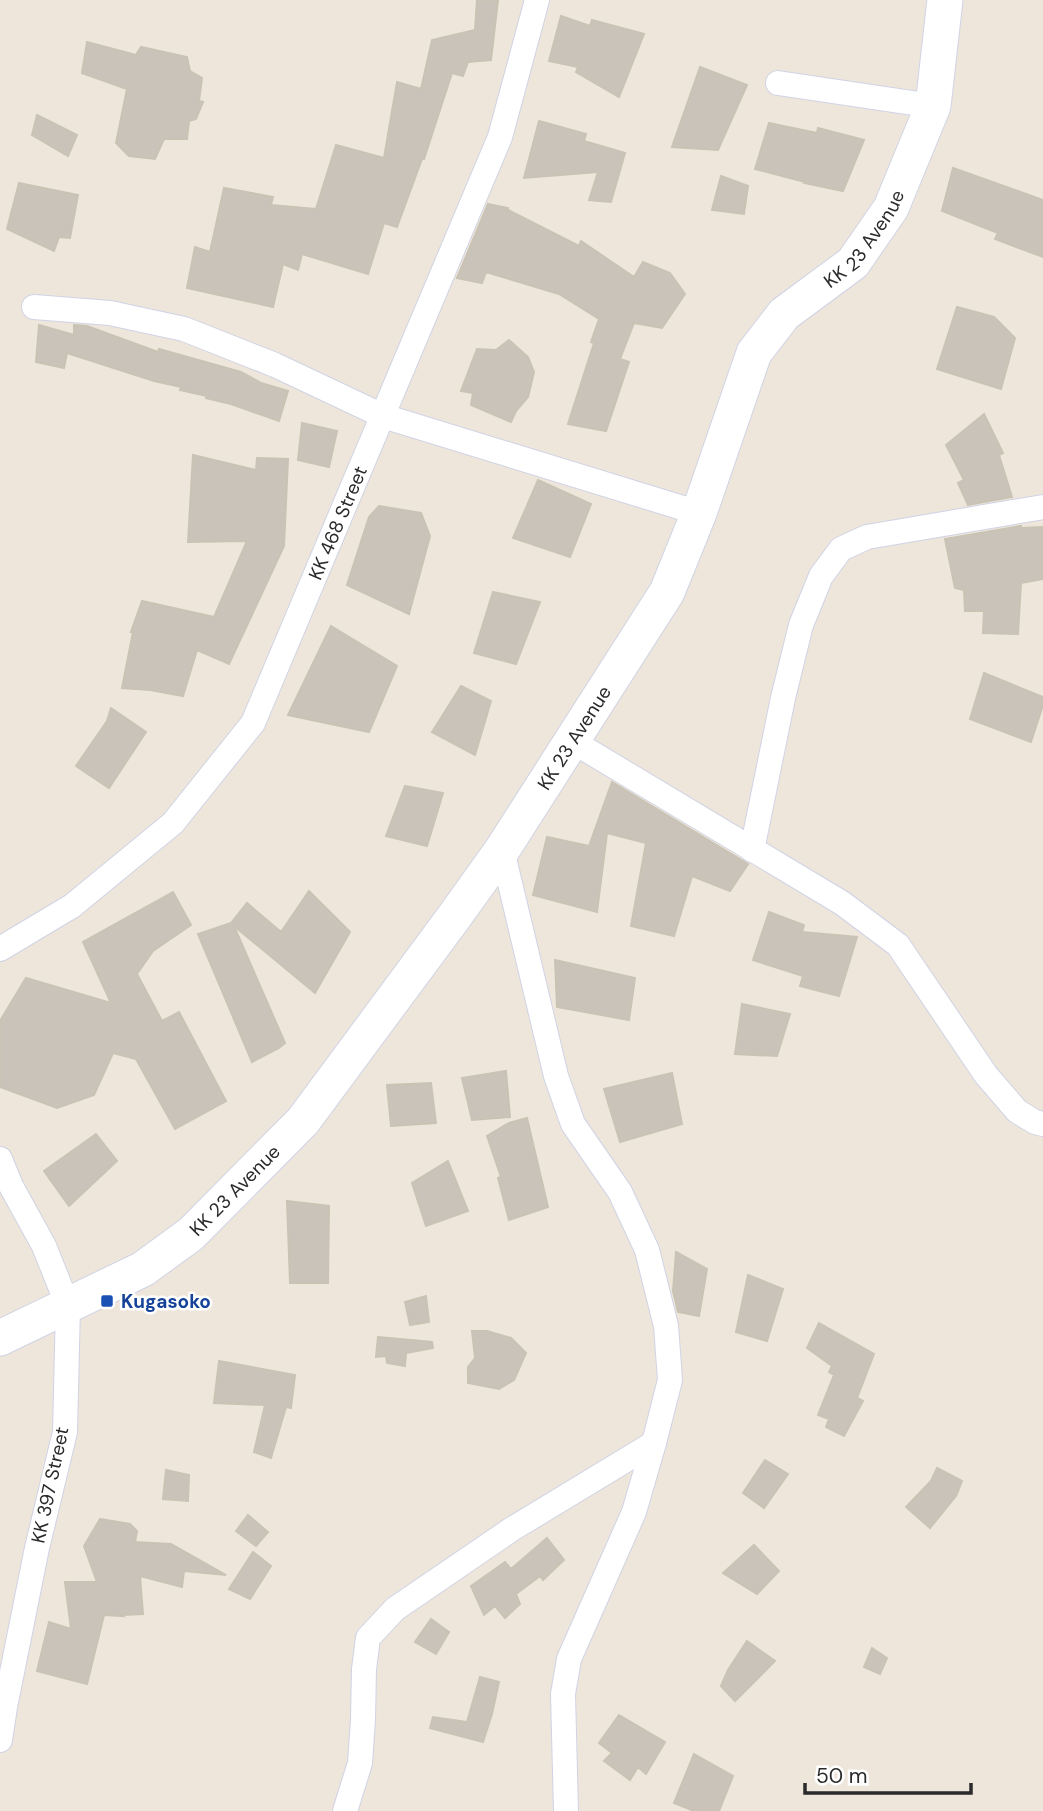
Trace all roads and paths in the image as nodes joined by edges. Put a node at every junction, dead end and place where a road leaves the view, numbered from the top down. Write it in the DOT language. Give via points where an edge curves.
graph roads {
  1 [pos="537,0"];
  2 [pos="945,0"];
  3 [pos="778,83"];
  4 [pos="933,106"];
  5 [pos="34,307"];
  6 [pos="383,416"];
  7 [pos="1043,507"];
  8 [pos="699,513"];
  9 [pos="572,741"];
  10 [pos="502,849"];
  11 [pos="752,850"];
  12 [pos="0,949"];
  13 [pos="1043,1124"];
  14 [pos="0,1159"];
  15 [pos="68,1306"];
  16 [pos="0,1339"];
  17 [pos="654,1443"];
  18 [pos="0,1740"];
  19 [pos="345,1811"];
  20 [pos="566,1811"];
  1 -- 6 [label="street, KK 468 Street" via="500,137"];
  2 -- 4 [label="main road, KK 23 Avenue"];
  3 -- 4 [label="street"];
  4 -- 8 [label="main road, KK 23 Avenue" via="891,208 853,263 784,314 754,353"];
  5 -- 6 [label="street" via="110,313 184,330 275,365"];
  6 -- 8 [label="street"];
  6 -- 12 [label="street, KK 468 Street" via="253,723 173,823 72,906"];
  7 -- 11 [label="street" via="867,537 841,549 821,576 801,625"];
  8 -- 9 [label="main road, KK 23 Avenue" via="667,592"];
  9 -- 10 [label="main road, KK 23 Avenue"];
  9 -- 11 [label="street"];
  10 -- 15 [label="main road, KK 23 Avenue" via="303,1121 191,1234 143,1269"];
  10 -- 17 [label="street" via="556,1076 573,1124 620,1192 647,1250 666,1326 670,1380"];
  11 -- 13 [label="street" via="842,903 898,945 986,1075 1017,1111"];
  14 -- 15 [label="street, KK 397 Street"];
  15 -- 16 [label="main road, KK 23 Avenue"];
  15 -- 18 [label="street, KK 397 Street" via="65,1432"];
  17 -- 19 [label="street" via="405,1602 369,1638 360,1763"];
  17 -- 20 [label="street" via="634,1512 569,1659 563,1694"];
}
